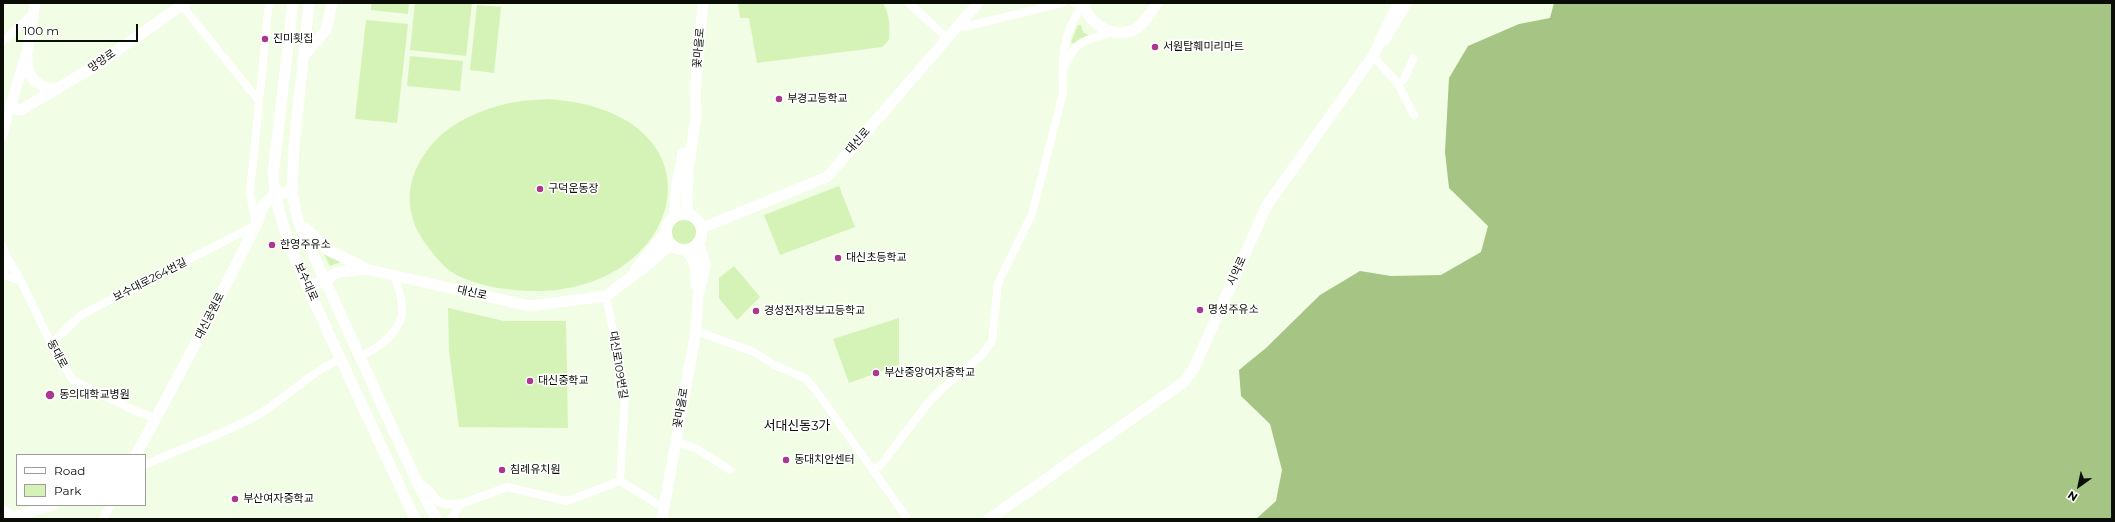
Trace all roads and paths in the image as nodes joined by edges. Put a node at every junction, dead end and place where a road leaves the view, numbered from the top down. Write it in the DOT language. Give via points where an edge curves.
graph roads {
  1 [pos="269,3"];
  2 [pos="293,3"];
  3 [pos="309,3"];
  4 [pos="332,3"];
  5 [pos="703,3"];
  6 [pos="909,3"];
  7 [pos="978,3"];
  8 [pos="1062,3"];
  9 [pos="1080,3"];
  10 [pos="1157,3"];
  11 [pos="1398,3"];
  12 [pos="1408,3"];
  13 [pos="182,4"];
  14 [pos="35,8"];
  15 [pos="960,25"];
  16 [pos="1110,31"];
  17 [pos="948,39"];
  18 [pos="3,41"];
  19 [pos="28,49"];
  20 [pos="304,55"];
  21 [pos="1374,57"];
  22 [pos="1413,59"];
  23 [pos="1062,72"];
  24 [pos="1398,85"];
  25 [pos="58,89"];
  26 [pos="695,93"];
  27 [pos="260,101"];
  28 [pos="10,108"];
  29 [pos="1414,115"];
  30 [pos="3,136"];
  31 [pos="292,192"];
  32 [pos="275,194"];
  33 [pos="686,214"];
  34 [pos="674,216"];
  35 [pos="298,220"];
  36 [pos="256,225"];
  37 [pos="702,228"];
  38 [pos="666,232"];
  39 [pos="698,242"];
  40 [pos="671,244"];
  41 [pos="3,246"];
  42 [pos="686,250"];
  43 [pos="5,255"];
  44 [pos="365,269"];
  45 [pos="3,271"];
  46 [pos="632,274"];
  47 [pos="3,275"];
  48 [pos="395,276"];
  49 [pos="324,279"];
  50 [pos="21,281"];
  51 [pos="308,288"];
  52 [pos="606,296"];
  53 [pos="698,297"];
  54 [pos="696,331"];
  55 [pos="51,344"];
  56 [pos="360,357"];
  57 [pos="341,359"];
  58 [pos="154,418"];
  59 [pos="676,440"];
  60 [pos="136,454"];
  61 [pos="146,465"];
  62 [pos="872,469"];
  63 [pos="730,470"];
  64 [pos="417,482"];
  65 [pos="620,482"];
  66 [pos="461,504"];
  67 [pos="49,506"];
  68 [pos="110,506"];
  69 [pos="3,509"];
  70 [pos="663,513"];
  71 [pos="11,518"];
  72 [pos="103,519"];
  73 [pos="415,519"];
  74 [pos="436,519"];
  75 [pos="451,519"];
  76 [pos="908,519"];
  77 [pos="989,519"];
  1 -- 27 [label="street"];
  2 -- 32 [label="main road, 보수대로" via="273,174"];
  3 -- 20 [label="main road, 보수대로"];
  4 -- 20 [label="main road" via="326,30"];
  5 -- 26 [label="main road, 꽃마을로"];
  6 -- 17 [label="street"];
  7 -- 15 [label="main road, 대신로"];
  8 -- 15 [label="street" via="964,27"];
  9 -- 16 [label="main road" via="1092,20"];
  9 -- 23 [label="street" via="1064,44"];
  10 -- 16 [label="main road" via="1146,21 1138,27 1122,34"];
  11 -- 21 [label="main road, 시약로"];
  12 -- 21 [label="street"];
  13 -- 25 [label="main road, 망양로"];
  13 -- 27 [label="street"];
  14 -- 18 [label="street"];
  14 -- 19 [label="main road"];
  15 -- 17 [label="main road, 대신로"];
  16 -- 23 [label="street" via="1077,46"];
  17 -- 37 [label="main road, 대신로" via="827,177"];
  19 -- 25 [label="main road" via="27,64 32,78 45,88"];
  19 -- 28 [label="main road"];
  20 -- 31 [label="main road, 보수대로"];
  21 -- 24 [label="street"];
  21 -- 77 [label="main road, 시약로" via="1267,205 1193,370 1184,382"];
  22 -- 24 [label="street" via="1404,79"];
  23 -- 62 [label="street" via="1063,93 1032,214 998,283 992,341 982,355 928,403 880,466"];
  24 -- 29 [label="street"];
  25 -- 28 [label="main road, 망양로" via="21,110"];
  26 -- 33 [label="main road, 꽃마을로" via="696,116 688,171"];
  26 -- 34 [label="main road, 꽃마을로" via="677,184"];
  27 -- 36 [label="street" via="250,193"];
  28 -- 30 [label="street"];
  31 -- 32 [label="main road"];
  31 -- 35 [label="main road, 보수대로"];
  32 -- 36 [label="main road, 대신공원로" via="263,206"];
  32 -- 51 [label="main road, 보수대로" via="282,227"];
  33 -- 34 [label="main road"];
  33 -- 37 [label="main road" via="699,221"];
  34 -- 38 [label="main road, 꽃마을로"];
  35 -- 44 [label="main road" via="328,250"];
  35 -- 49 [label="main road, 보수대로"];
  36 -- 55 [label="street, 보수대로264번길" via="81,315"];
  36 -- 58 [label="main road, 대신공원로" via="205,326"];
  37 -- 39 [label="main road"];
  38 -- 40 [label="main road"];
  38 -- 46 [label="main road"];
  39 -- 42 [label="main road"];
  39 -- 53 [label="main road, 꽃마을로" via="705,263"];
  40 -- 42 [label="main road"];
  40 -- 46 [label="main road" via="647,265"];
  41 -- 43 [label="street, 동대로"];
  42 -- 53 [label="main road, 꽃마을로" via="696,265"];
  43 -- 45 [label="street" via="7,267"];
  43 -- 50 [label="street, 동대로"];
  44 -- 48 [label="main road, 대신로"];
  44 -- 49 [label="main road, 대신로" via="339,272"];
  46 -- 52 [label="main road"];
  47 -- 50 [label="street"];
  48 -- 52 [label="main road, 대신로" via="530,306"];
  48 -- 56 [label="street" via="401,319 392,335"];
  49 -- 51 [label="main road, 대신로"];
  49 -- 56 [label="main road, 보수대로"];
  50 -- 55 [label="street, 동대로"];
  51 -- 57 [label="main road, 보수대로"];
  52 -- 65 [label="street, 대신로109번길" via="625,393"];
  53 -- 54 [label="main road, 꽃마을로"];
  54 -- 59 [label="main road, 꽃마을로"];
  54 -- 62 [label="street" via="754,352 774,365 805,378"];
  55 -- 58 [label="street, 동대로" via="73,380"];
  56 -- 64 [label="main road, 보수대로"];
  57 -- 61 [label="street" via="323,366 305,382 255,416"];
  57 -- 73 [label="main road, 보수대로"];
  58 -- 60 [label="main road, 대신공원로"];
  59 -- 63 [label="street" via="692,446"];
  59 -- 70 [label="main road, 꽃마을로"];
  62 -- 76 [label="street"];
  64 -- 66 [label="street" via="427,488 439,502"];
  64 -- 74 [label="main road, 보수대로"];
  65 -- 66 [label="street" via="567,501 507,487"];
  65 -- 70 [label="street"];
  66 -- 75 [label="street"];
  67 -- 71 [label="main road"];
  68 -- 72 [label="street"];
  69 -- 71 [label="street"];
}
